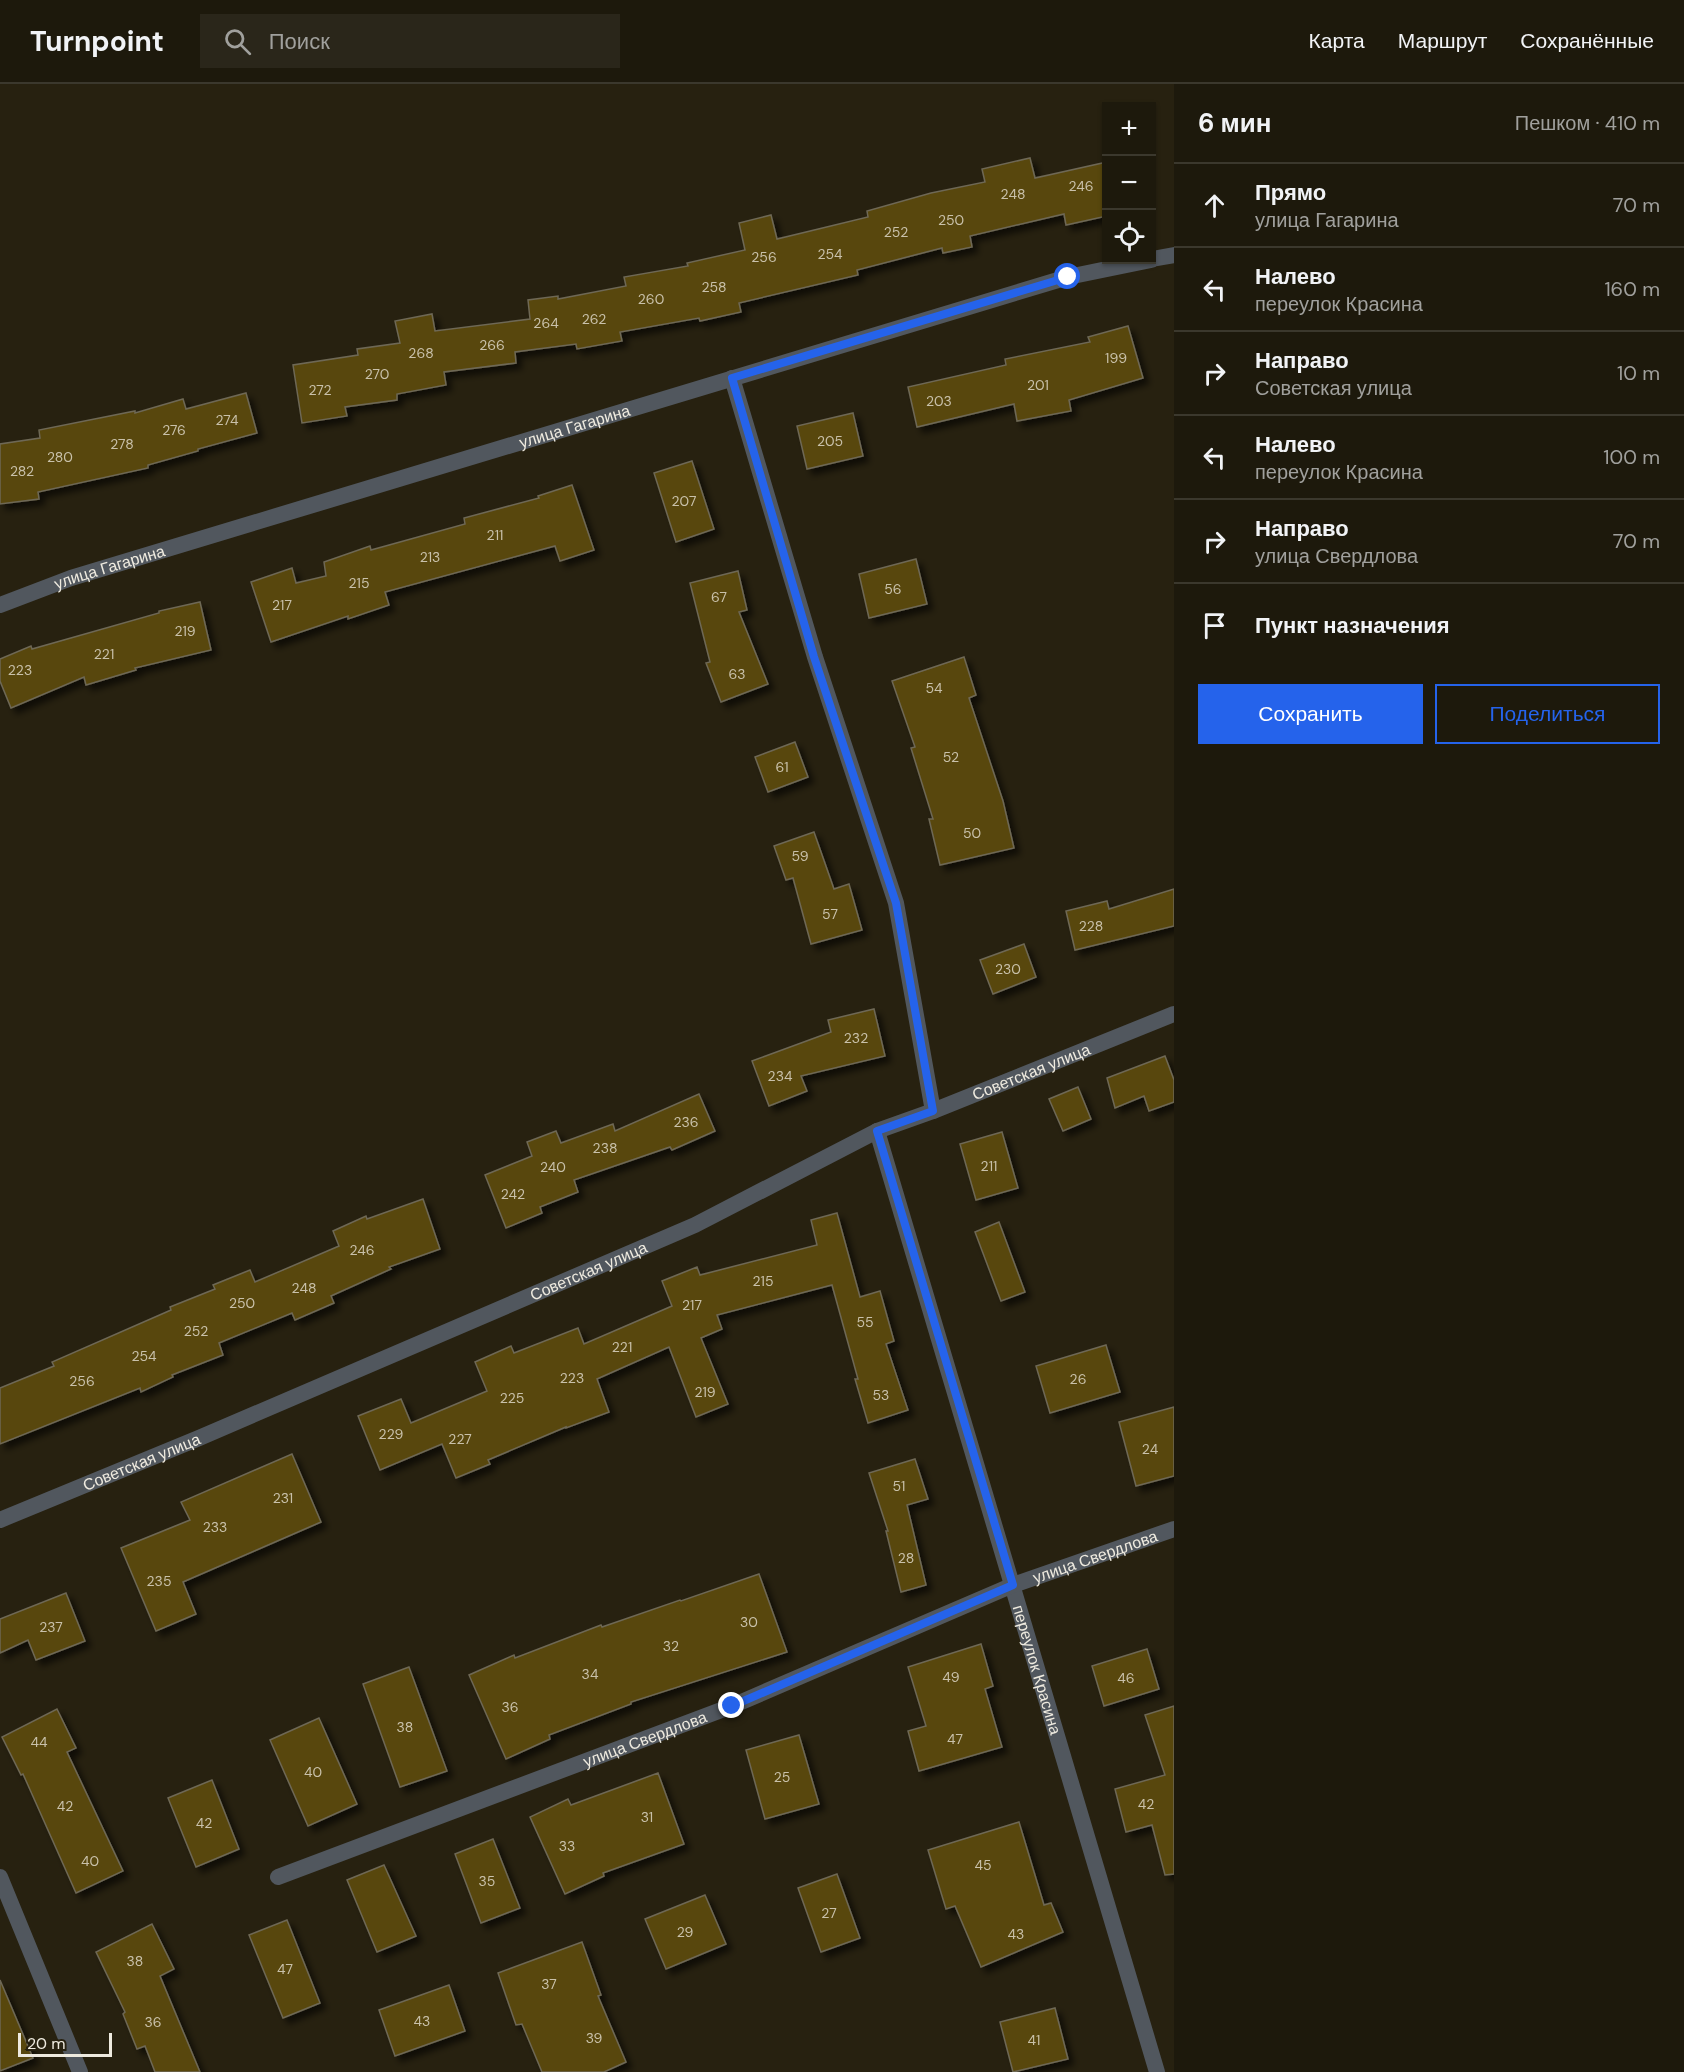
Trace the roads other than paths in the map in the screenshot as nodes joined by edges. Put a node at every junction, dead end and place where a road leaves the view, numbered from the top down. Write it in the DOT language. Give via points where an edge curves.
graph roads {
  1 [pos="1174,255"];
  2 [pos="1156,259"];
  3 [pos="1131,264"];
  4 [pos="732,378"];
  5 [pos="0,605"];
  6 [pos="1174,1014"];
  7 [pos="933,1111"];
  8 [pos="877,1131"];
  9 [pos="0,1520"];
  10 [pos="1174,1529"];
  11 [pos="1013,1585"];
  12 [pos="0,1877"];
  13 [pos="278,1877"];
  14 [pos="80,2072"];
  15 [pos="1157,2072"];
  1 -- 2 [label="street, улица Гагарина"];
  3 -- 4 [label="street, улица Гагарина" via="1068,277"];
  4 -- 5 [label="street, улица Гагарина" via="82,575"];
  4 -- 7 [label="street" via="814,657 896,903"];
  6 -- 7 [label="street, Советская улица"];
  7 -- 8 [label="street, Советская улица"];
  8 -- 9 [label="street, Советская улица" via="695,1225"];
  8 -- 11 [label="street, переулок Красина"];
  10 -- 11 [label="street, улица Свердлова"];
  11 -- 13 [label="street, улица Свердлова" via="732,1706"];
  11 -- 15 [label="street, переулок Красина"];
  12 -- 14 [label="street"];
}
